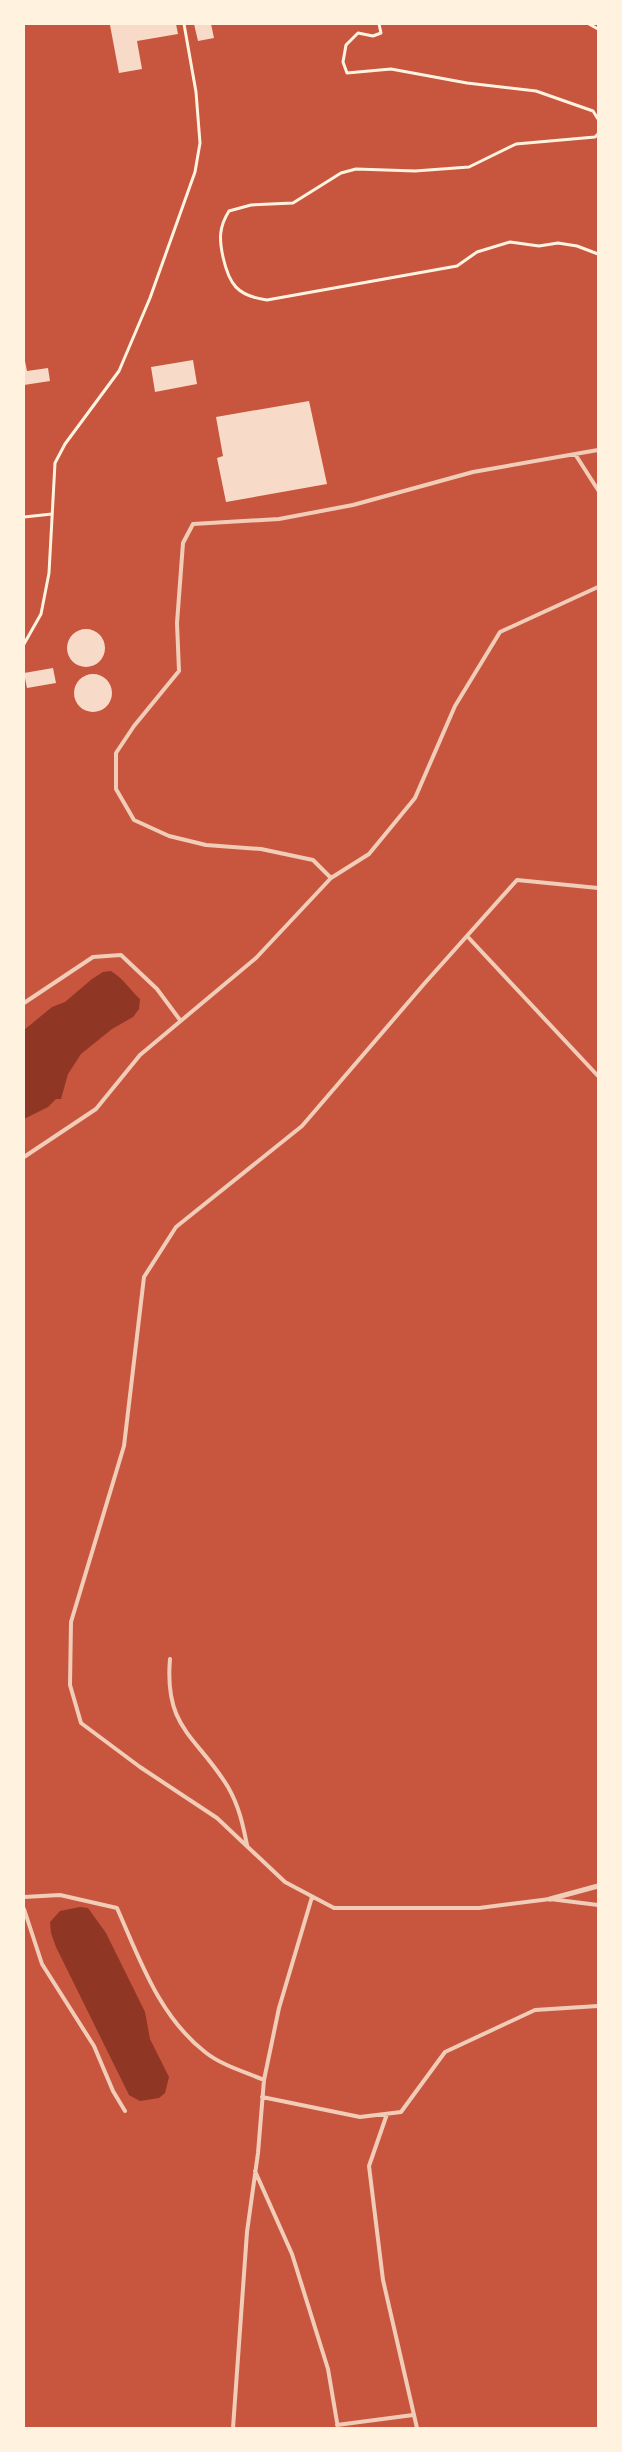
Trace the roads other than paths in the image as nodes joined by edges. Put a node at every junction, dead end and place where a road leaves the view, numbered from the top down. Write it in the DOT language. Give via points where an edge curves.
graph roads {
  1 [pos="598,450"];
  2 [pos="575,454"];
  3 [pos="598,490"];
  4 [pos="598,587"];
  5 [pos="331,878"];
  6 [pos="598,888"];
  7 [pos="467,936"];
  8 [pos="24,1003"];
  9 [pos="180,1020"];
  10 [pos="598,1076"];
  11 [pos="24,1157"];
  12 [pos="170,1659"];
  13 [pos="247,1847"];
  14 [pos="598,1886"];
  15 [pos="24,1897"];
  16 [pos="312,1897"];
  17 [pos="550,1899"];
  18 [pos="598,1905"];
  19 [pos="24,1909"];
  20 [pos="598,2006"];
  21 [pos="264,2080"];
  22 [pos="262,2097"];
  23 [pos="125,2111"];
  24 [pos="387,2114"];
  25 [pos="254,2172"];
  26 [pos="413,2414"];
  27 [pos="338,2427"];
  28 [pos="233,2428"];
  29 [pos="417,2428"];
  1 -- 2 [label="lane"];
  2 -- 3 [label="lane"];
  2 -- 5 [label="lane" via="473,472 353,505 279,519 193,524 183,542 177,623 179,671 134,726 116,754 116,789 134,820 168,836 206,845 261,849 313,860"];
  4 -- 5 [label="lane" via="500,632 456,706 415,798 369,854"];
  5 -- 9 [label="lane" via="256,958"];
  6 -- 7 [label="lane" via="517,880"];
  7 -- 10 [label="lane"];
  7 -- 13 [label="lane" via="302,1126 176,1227 144,1277 124,1446 71,1622 70,1685 81,1723 217,1818"];
  8 -- 9 [label="lane" via="93,957 122,955 157,989"];
  9 -- 11 [label="lane" via="140,1055 96,1109"];
  12 -- 13 [label="lane" via="170,1698 188,1737 236,1802"];
  13 -- 16 [label="lane" via="285,1882"];
  14 -- 17 [label="street"];
  15 -- 21 [label="lane" via="60,1895 117,1908 147,1977 175,2025 207,2054"];
  16 -- 17 [label="lane" via="334,1908 479,1908"];
  16 -- 21 [label="lane" via="279,2008"];
  17 -- 18 [label="lane"];
  19 -- 23 [label="lane" via="42,1964 94,2046"];
  20 -- 24 [label="lane" via="536,2010 445,2052 401,2112"];
  21 -- 22 [label="lane"];
  22 -- 24 [label="lane" via="360,2116"];
  22 -- 25 [label="lane"];
  24 -- 26 [label="lane" via="369,2166 383,2280"];
  25 -- 27 [label="lane" via="292,2254 328,2369"];
  25 -- 28 [label="lane"];
  26 -- 27 [label="lane"];
  26 -- 29 [label="lane"];
}
